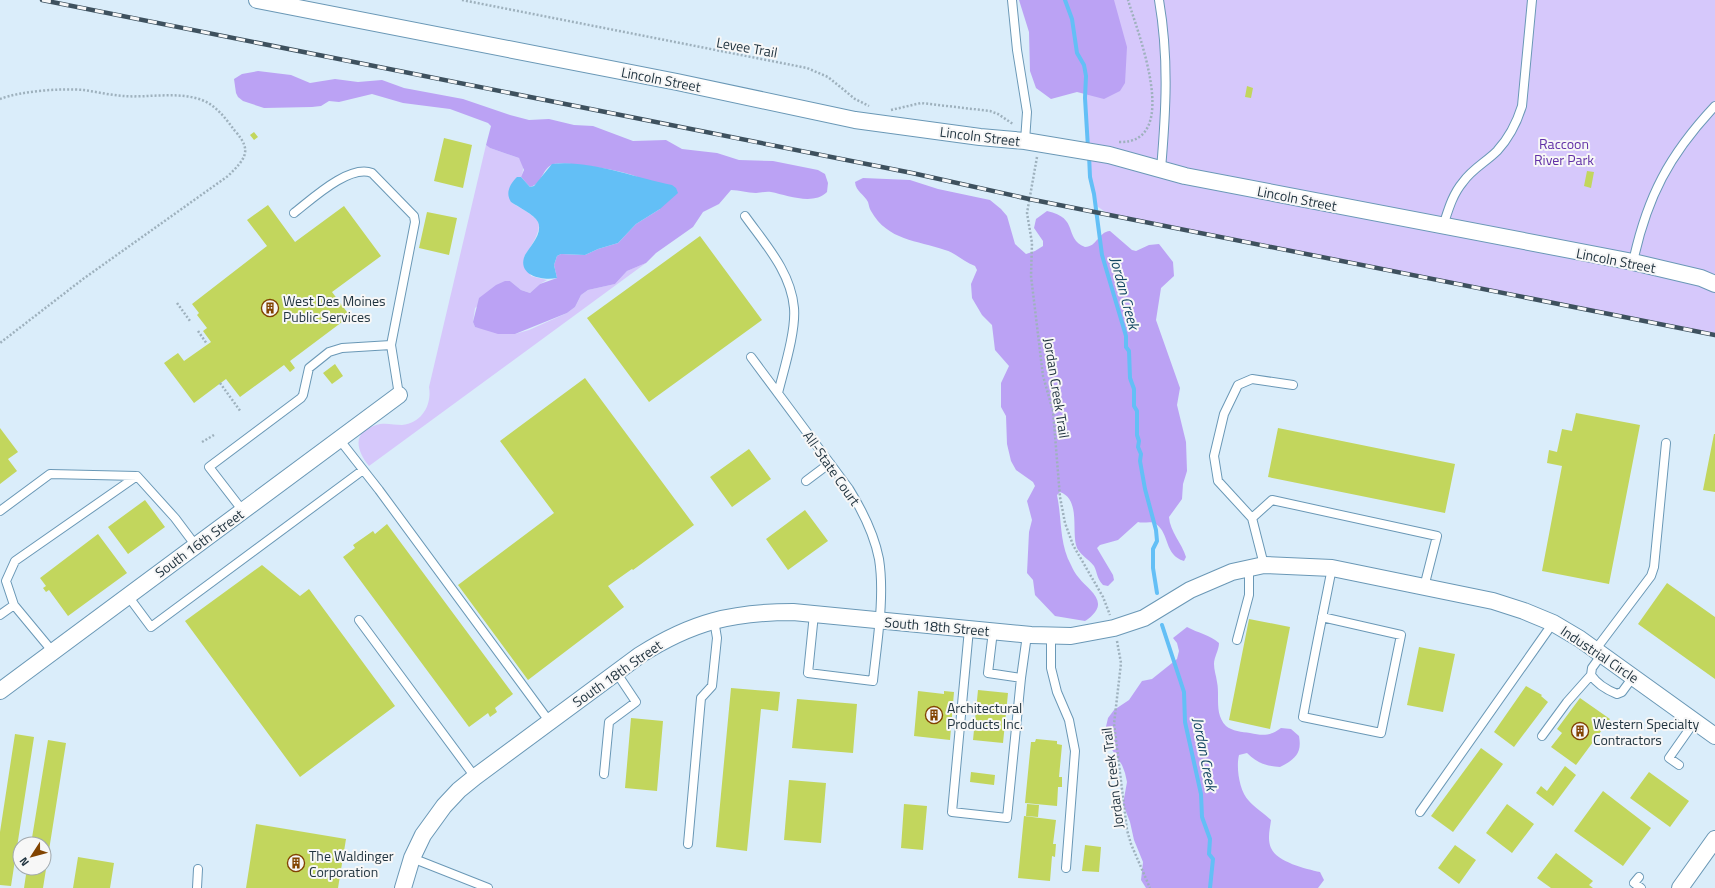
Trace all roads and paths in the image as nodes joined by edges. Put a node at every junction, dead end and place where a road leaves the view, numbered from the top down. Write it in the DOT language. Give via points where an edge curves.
graph roads {
  1 [pos="257,0"];
  2 [pos="462,0"];
  3 [pos="1012,0"];
  4 [pos="1128,0"];
  5 [pos="1159,0"];
  6 [pos="1532,0"];
  7 [pos="0,99"];
  8 [pos="1715,106"];
  9 [pos="873,107"];
  10 [pos="886,110"];
  11 [pos="1016,125"];
  12 [pos="1025,141"];
  13 [pos="1112,148"];
  14 [pos="1039,151"];
  15 [pos="1161,169"];
  16 [pos="294,213"];
  17 [pos="744,216"];
  18 [pos="1443,226"];
  19 [pos="1633,262"];
  20 [pos="1710,280"];
  21 [pos="177,303"];
  22 [pos="190,321"];
  23 [pos="198,331"];
  24 [pos="0,343"];
  25 [pos="207,344"];
  26 [pos="391,345"];
  27 [pos="751,358"];
  28 [pos="220,383"];
  29 [pos="1294,385"];
  30 [pos="778,393"];
  31 [pos="399,395"];
  32 [pos="241,412"];
  33 [pos="214,435"];
  34 [pos="339,439"];
  35 [pos="202,442"];
  36 [pos="1666,443"];
  37 [pos="830,463"];
  38 [pos="363,470"];
  39 [pos="137,476"];
  40 [pos="806,481"];
  41 [pos="0,511"];
  42 [pos="243,511"];
  43 [pos="1252,518"];
  44 [pos="196,546"];
  45 [pos="1257,567"];
  46 [pos="1332,568"];
  47 [pos="1424,587"];
  48 [pos="128,596"];
  49 [pos="14,605"];
  50 [pos="814,614"];
  51 [pos="0,615"];
  52 [pos="1322,617"];
  53 [pos="1111,619"];
  54 [pos="359,620"];
  55 [pos="714,620"];
  56 [pos="878,621"];
  57 [pos="1553,623"];
  58 [pos="969,629"];
  59 [pos="1001,632"];
  60 [pos="1027,635"];
  61 [pos="1051,637"];
  62 [pos="1116,637"];
  63 [pos="1237,640"];
  64 [pos="53,652"];
  65 [pos="1599,652"];
  66 [pos="616,672"];
  67 [pos="1591,675"];
  68 [pos="1633,677"];
  69 [pos="1021,678"];
  70 [pos="0,691"];
  71 [pos="549,721"];
  72 [pos="1695,722"];
  73 [pos="1542,736"];
  74 [pos="1715,736"];
  75 [pos="1679,765"];
  76 [pos="604,774"];
  77 [pos="475,776"];
  78 [pos="1420,812"];
  79 [pos="1715,840"];
  80 [pos="688,844"];
  81 [pos="412,858"];
  82 [pos="1066,868"];
  83 [pos="198,869"];
  84 [pos="1639,876"];
  85 [pos="196,888"];
  86 [pos="403,888"];
  87 [pos="488,888"];
  88 [pos="1150,888"];
  89 [pos="1641,888"];
  90 [pos="1680,888"];
  1 -- 12 [label="street, Lincoln Street" via="678,82 855,120"];
  2 -- 9 [label="path, Levee Trail" via="807,68 828,77 855,99"];
  3 -- 12 [label="lane" via="1026,112"];
  4 -- 13 [label="path" via="1149,70 1152,114 1147,130 1142,136"];
  5 -- 15 [label="lane" via="1167,70"];
  6 -- 18 [label="lane" via="1522,106 1518,117 1496,151 1478,165 1454,194"];
  7 -- 24 [label="path" via="13,94 82,90 124,96 202,100 216,108 240,135 246,148 245,157 228,176 83,279"];
  8 -- 19 [label="lane" via="1690,134 1661,177 1648,205"];
  10 -- 11 [label="path" via="921,103 990,112"];
  12 -- 13 [label="street, Lincoln Street" via="1070,148"];
  13 -- 15 [label="street, Lincoln Street"];
  14 -- 53 [label="path, Jordan Creek Trail" via="1027,213 1032,243 1032,284 1043,376 1053,411 1060,497 1073,545 1103,597"];
  15 -- 18 [label="street, Lincoln Street" via="1185,176"];
  16 -- 26 [label="lane" via="336,180 366,171 372,173 414,216 415,222"];
  17 -- 30 [label="lane" via="782,268 794,308 790,347"];
  18 -- 19 [label="street, Lincoln Street"];
  19 -- 20 [label="street, Lincoln Street"];
  21 -- 22 [label="path"];
  23 -- 25 [label="path"];
  26 -- 31 [label="lane"];
  26 -- 42 [label="lane" via="342,348 329,352 309,368 304,395 301,398 209,467"];
  27 -- 30 [label="lane, All-State Court"];
  28 -- 32 [label="path"];
  29 -- 43 [label="lane" via="1252,379 1238,385 1224,414 1214,456 1218,481"];
  30 -- 37 [label="lane, All-State Court"];
  31 -- 34 [label="street, South 16th Street"];
  33 -- 35 [label="path"];
  34 -- 38 [label="lane"];
  34 -- 42 [label="street, South 16th Street"];
  36 -- 65 [label="lane" via="1654,567 1651,576"];
  37 -- 40 [label="lane"];
  37 -- 56 [label="lane, All-State Court" via="849,489 872,534 879,558 881,584"];
  38 -- 48 [label="lane" via="151,627"];
  38 -- 71 [label="lane"];
  39 -- 41 [label="lane" via="50,474"];
  39 -- 44 [label="lane"];
  39 -- 49 [label="lane" via="16,561 6,581"];
  42 -- 44 [label="street, South 16th Street"];
  43 -- 45 [label="lane"];
  43 -- 47 [label="lane" via="1272,500 1437,536"];
  44 -- 48 [label="street, South 16th Street"];
  45 -- 46 [label="street, Industrial Circle"];
  45 -- 61 [label="street, South 18th Street" via="1210,580 1144,618 1128,624 1088,634"];
  45 -- 63 [label="lane"];
  46 -- 47 [label="street, Industrial Circle"];
  46 -- 52 [label="lane"];
  47 -- 57 [label="street, Industrial Circle" via="1493,601"];
  48 -- 64 [label="street, South 16th Street"];
  49 -- 51 [label="lane"];
  49 -- 64 [label="lane"];
  50 -- 55 [label="street, South 18th Street" via="763,612"];
  50 -- 56 [label="street, South 18th Street"];
  50 -- 56 [label="lane, All-State Court" via="808,673 873,681"];
  52 -- 52 [label="lane" via="1303,717 1381,733 1400,634"];
  54 -- 77 [label="lane"];
  55 -- 66 [label="street, South 18th Street" via="666,638"];
  55 -- 80 [label="lane" via="717,638 712,686 701,698"];
  56 -- 58 [label="street, South 18th Street"];
  57 -- 65 [label="street, Industrial Circle"];
  57 -- 78 [label="lane"];
  58 -- 59 [label="street, South 18th Street"];
  58 -- 69 [label="lane" via="952,812 1007,818"];
  59 -- 60 [label="street, South 18th Street"];
  59 -- 69 [label="lane" via="988,673"];
  60 -- 61 [label="street, South 18th Street"];
  60 -- 69 [label="lane"];
  61 -- 82 [label="lane" via="1051,668 1057,692 1069,720 1074,751"];
  62 -- 88 [label="path, Jordan Creek Trail" via="1121,664 1114,724 1127,830"];
  64 -- 70 [label="street, South 16th Street"];
  65 -- 67 [label="lane"];
  65 -- 68 [label="street, Industrial Circle"];
  66 -- 71 [label="street, South 18th Street"];
  66 -- 76 [label="lane" via="636,702 609,722"];
  67 -- 68 [label="lane" via="1603,687 1617,694 1622,692"];
  67 -- 73 [label="lane"];
  68 -- 72 [label="street, Industrial Circle"];
  71 -- 77 [label="street, South 18th Street"];
  72 -- 74 [label="street, Industrial Circle"];
  72 -- 75 [label="lane" via="1669,758"];
  77 -- 81 [label="street, South 18th Street" via="444,806 423,835"];
  79 -- 90 [label="street"];
  81 -- 86 [label="street, South 18th Street"];
  81 -- 87 [label="lane"];
  83 -- 85 [label="lane"];
  84 -- 89 [label="lane" via="1634,883"];
}
